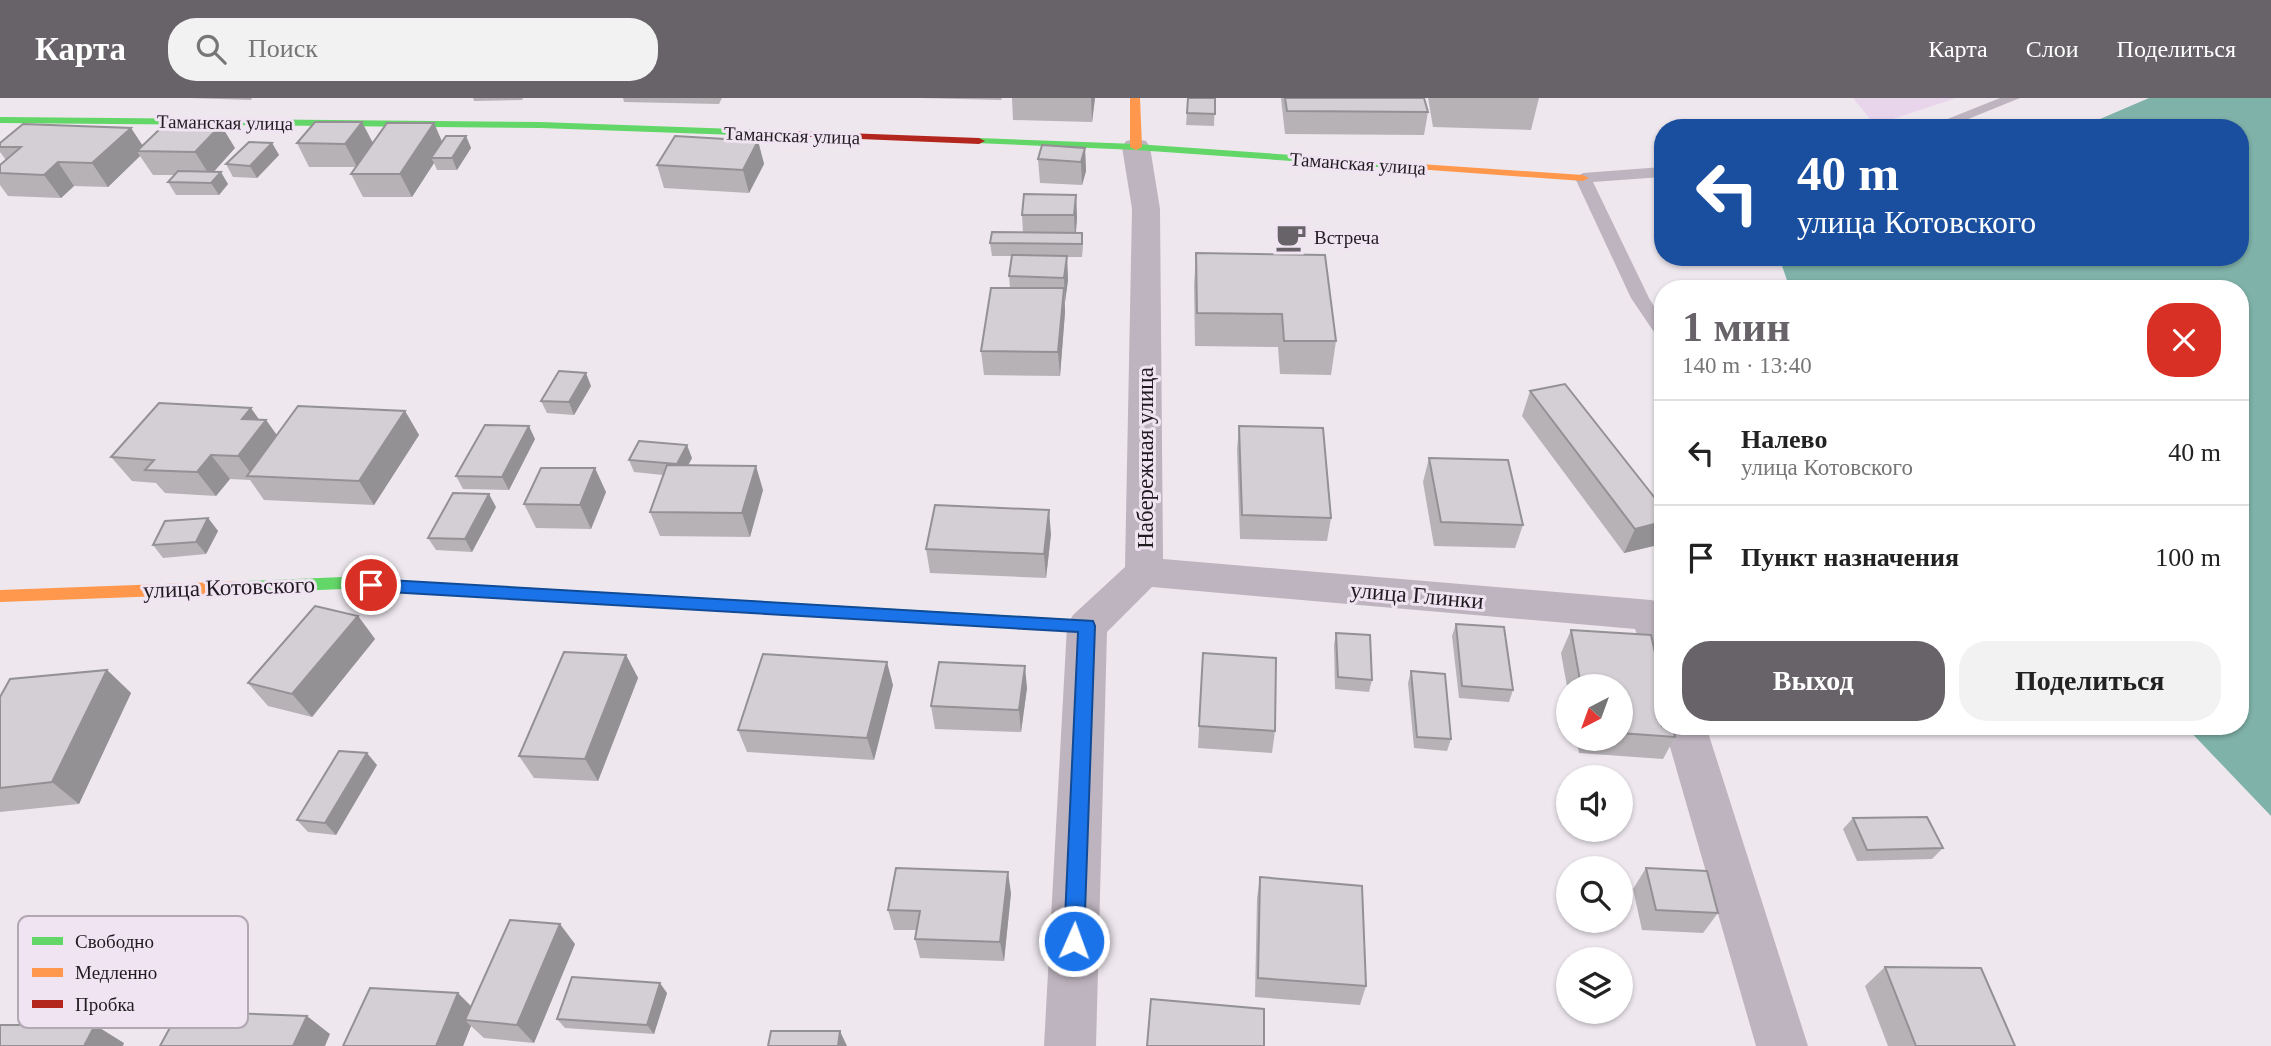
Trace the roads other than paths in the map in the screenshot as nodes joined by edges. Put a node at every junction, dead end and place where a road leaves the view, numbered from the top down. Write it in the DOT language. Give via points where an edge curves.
graph roads {
  1 [pos="1136,98"];
  2 [pos="2012,98"];
  3 [pos="1956,119"];
  4 [pos="0,120"];
  5 [pos="1136,147"];
  6 [pos="1654,173"];
  7 [pos="1583,178"];
  8 [pos="1654,319"];
  9 [pos="1144,572"];
  10 [pos="0,596"];
  11 [pos="1654,607"];
  12 [pos="1087,626"];
  13 [pos="1688,735"];
  14 [pos="1070,1046"];
  15 [pos="1782,1046"];
  1 -- 5 [label="street, Набережная улица"];
  2 -- 3 [label="lane"];
  4 -- 5 [label="street, Таманская улица" via="540,125"];
  5 -- 7 [label="street, Таманская улица"];
  5 -- 9 [label="street, Набережная улица" via="1146,209"];
  6 -- 7 [label="lane"];
  7 -- 8 [label="lane"];
  9 -- 11 [label="street, улица Глинки"];
  9 -- 12 [label="street, Набережная улица"];
  10 -- 12 [label="street, улица Котовского" via="343,583"];
  12 -- 14 [label="street"];
  13 -- 15 [label="street"];
}
